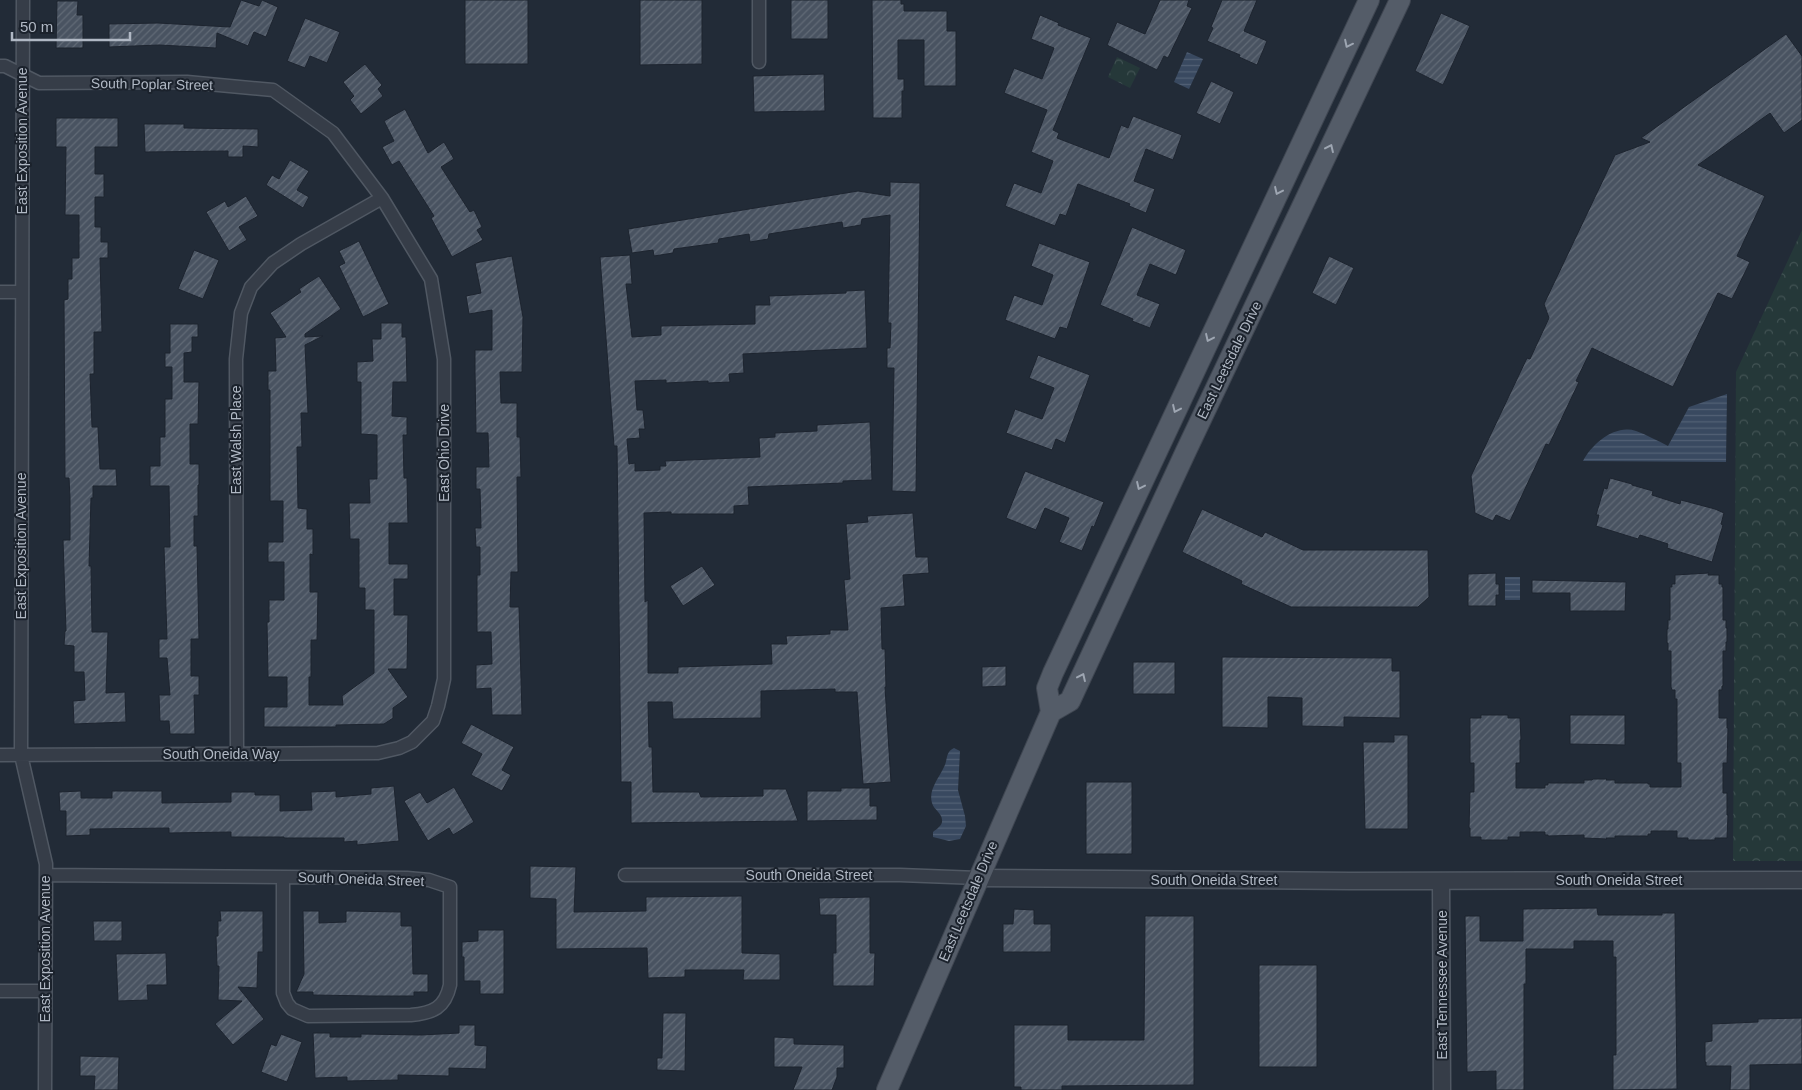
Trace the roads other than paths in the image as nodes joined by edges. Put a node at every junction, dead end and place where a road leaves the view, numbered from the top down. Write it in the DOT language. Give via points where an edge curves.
graph roads {
  1 [pos="23,0"];
  2 [pos="759,0"];
  3 [pos="1369,0"];
  4 [pos="1400,0"];
  5 [pos="759,62"];
  6 [pos="0,66"];
  7 [pos="22,74"];
  8 [pos="382,198"];
  9 [pos="0,292"];
  10 [pos="21,292"];
  11 [pos="1051,712"];
  12 [pos="433,721"];
  13 [pos="237,754"];
  14 [pos="0,755"];
  15 [pos="21,755"];
  16 [pos="46,875"];
  17 [pos="625,875"];
  18 [pos="283,877"];
  19 [pos="978,878"];
  20 [pos="1802,880"];
  21 [pos="1441,881"];
  22 [pos="0,991"];
  23 [pos="44,991"];
  24 [pos="45,1090"];
  25 [pos="887,1090"];
  26 [pos="1442,1090"];
  1 -- 7 [label="street, East Exposition Avenue"];
  2 -- 5 [label="street"];
  3 -- 11 [label="main road, East Leetsdale Drive, one-way" via="1053,673 1047,688"];
  11 -- 4 [label="main road, East Leetsdale Drive, one-way" via="1070,701"];
  6 -- 7 [label="street, South Poplar Street"];
  7 -- 8 [label="street, South Poplar Street" via="39,83 187,82 273,90 333,132"];
  7 -- 10 [label="street, East Exposition Avenue"];
  8 -- 12 [label="street, East Ohio Drive" via="431,279 444,359 444,679"];
  8 -- 13 [label="street, East Walsh Place" via="273,263 251,287 241,313 236,360"];
  9 -- 10 [label="street"];
  10 -- 15 [label="street, East Exposition Avenue"];
  11 -- 19 [label="main road, East Leetsdale Drive"];
  12 -- 13 [label="street, South Oneida Way" via="412,742 378,753"];
  13 -- 15 [label="street, South Oneida Way"];
  14 -- 15 [label="street, South Oneida Way"];
  15 -- 16 [label="street, East Exposition Avenue"];
  16 -- 18 [label="street, South Oneida Street"];
  16 -- 23 [label="street, East Exposition Avenue"];
  17 -- 19 [label="street, South Oneida Street"];
  18 -- 18 [label="street, South Oneida Street" via="407,878 430,880 450,887 450,985 441,1005 424,1014 411,1015 308,1016 292,1009 283,993"];
  19 -- 21 [label="street, South Oneida Street"];
  19 -- 25 [label="main road, East Leetsdale Drive"];
  20 -- 21 [label="street, South Oneida Street"];
  21 -- 26 [label="street, East Tennessee Avenue"];
  22 -- 23 [label="street"];
  23 -- 24 [label="street, East Exposition Avenue"];
}
